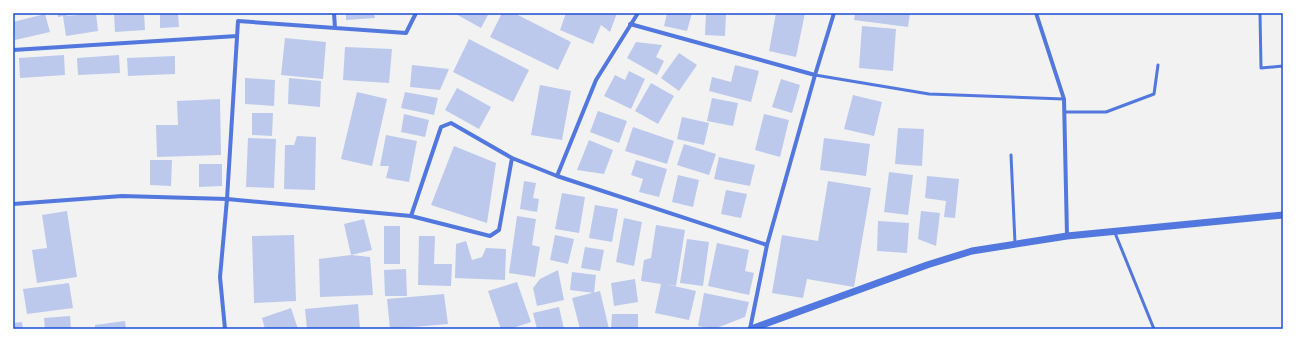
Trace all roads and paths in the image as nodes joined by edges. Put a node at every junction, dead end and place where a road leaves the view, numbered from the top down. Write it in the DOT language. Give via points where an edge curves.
graph roads {
  1 [pos="334,13"];
  2 [pos="416,13"];
  3 [pos="638,13"];
  4 [pos="834,13"];
  5 [pos="1036,13"];
  6 [pos="1260,13"];
  7 [pos="630,24"];
  8 [pos="335,28"];
  9 [pos="237,36"];
  10 [pos="13,50"];
  11 [pos="1158,65"];
  12 [pos="1283,66"];
  13 [pos="815,75"];
  14 [pos="1064,99"];
  15 [pos="1065,112"];
  16 [pos="1011,155"];
  17 [pos="512,158"];
  18 [pos="557,176"];
  19 [pos="227,199"];
  20 [pos="13,204"];
  21 [pos="1283,215"];
  22 [pos="410,216"];
  23 [pos="1115,233"];
  24 [pos="1067,236"];
  25 [pos="1015,244"];
  26 [pos="767,245"];
  27 [pos="225,329"];
  28 [pos="751,329"];
  29 [pos="1154,329"];
  1 -- 8 [label="street"];
  2 -- 8 [label="street" via="406,34"];
  3 -- 7 [label="street"];
  4 -- 13 [label="street"];
  5 -- 14 [label="street"];
  6 -- 12 [label="lane" via="1261,68"];
  7 -- 13 [label="street"];
  7 -- 18 [label="street" via="596,80"];
  8 -- 9 [label="street" via="238,21"];
  9 -- 10 [label="street"];
  9 -- 19 [label="street"];
  11 -- 15 [label="lane" via="1154,94 1106,112"];
  13 -- 14 [label="lane" via="929,94"];
  13 -- 26 [label="street"];
  14 -- 15 [label="street"];
  15 -- 24 [label="street"];
  16 -- 25 [label="lane"];
  17 -- 18 [label="street"];
  17 -- 22 [label="street" via="499,230 490,236"];
  17 -- 22 [label="street" via="452,123 442,127"];
  18 -- 26 [label="street"];
  19 -- 20 [label="street" via="122,196"];
  19 -- 22 [label="street"];
  19 -- 27 [label="street" via="220,277"];
  21 -- 23 [label="street"];
  23 -- 24 [label="street"];
  23 -- 29 [label="lane"];
  24 -- 25 [label="street"];
  25 -- 28 [label="street" via="972,251 927,265"];
  26 -- 28 [label="street"];
}
